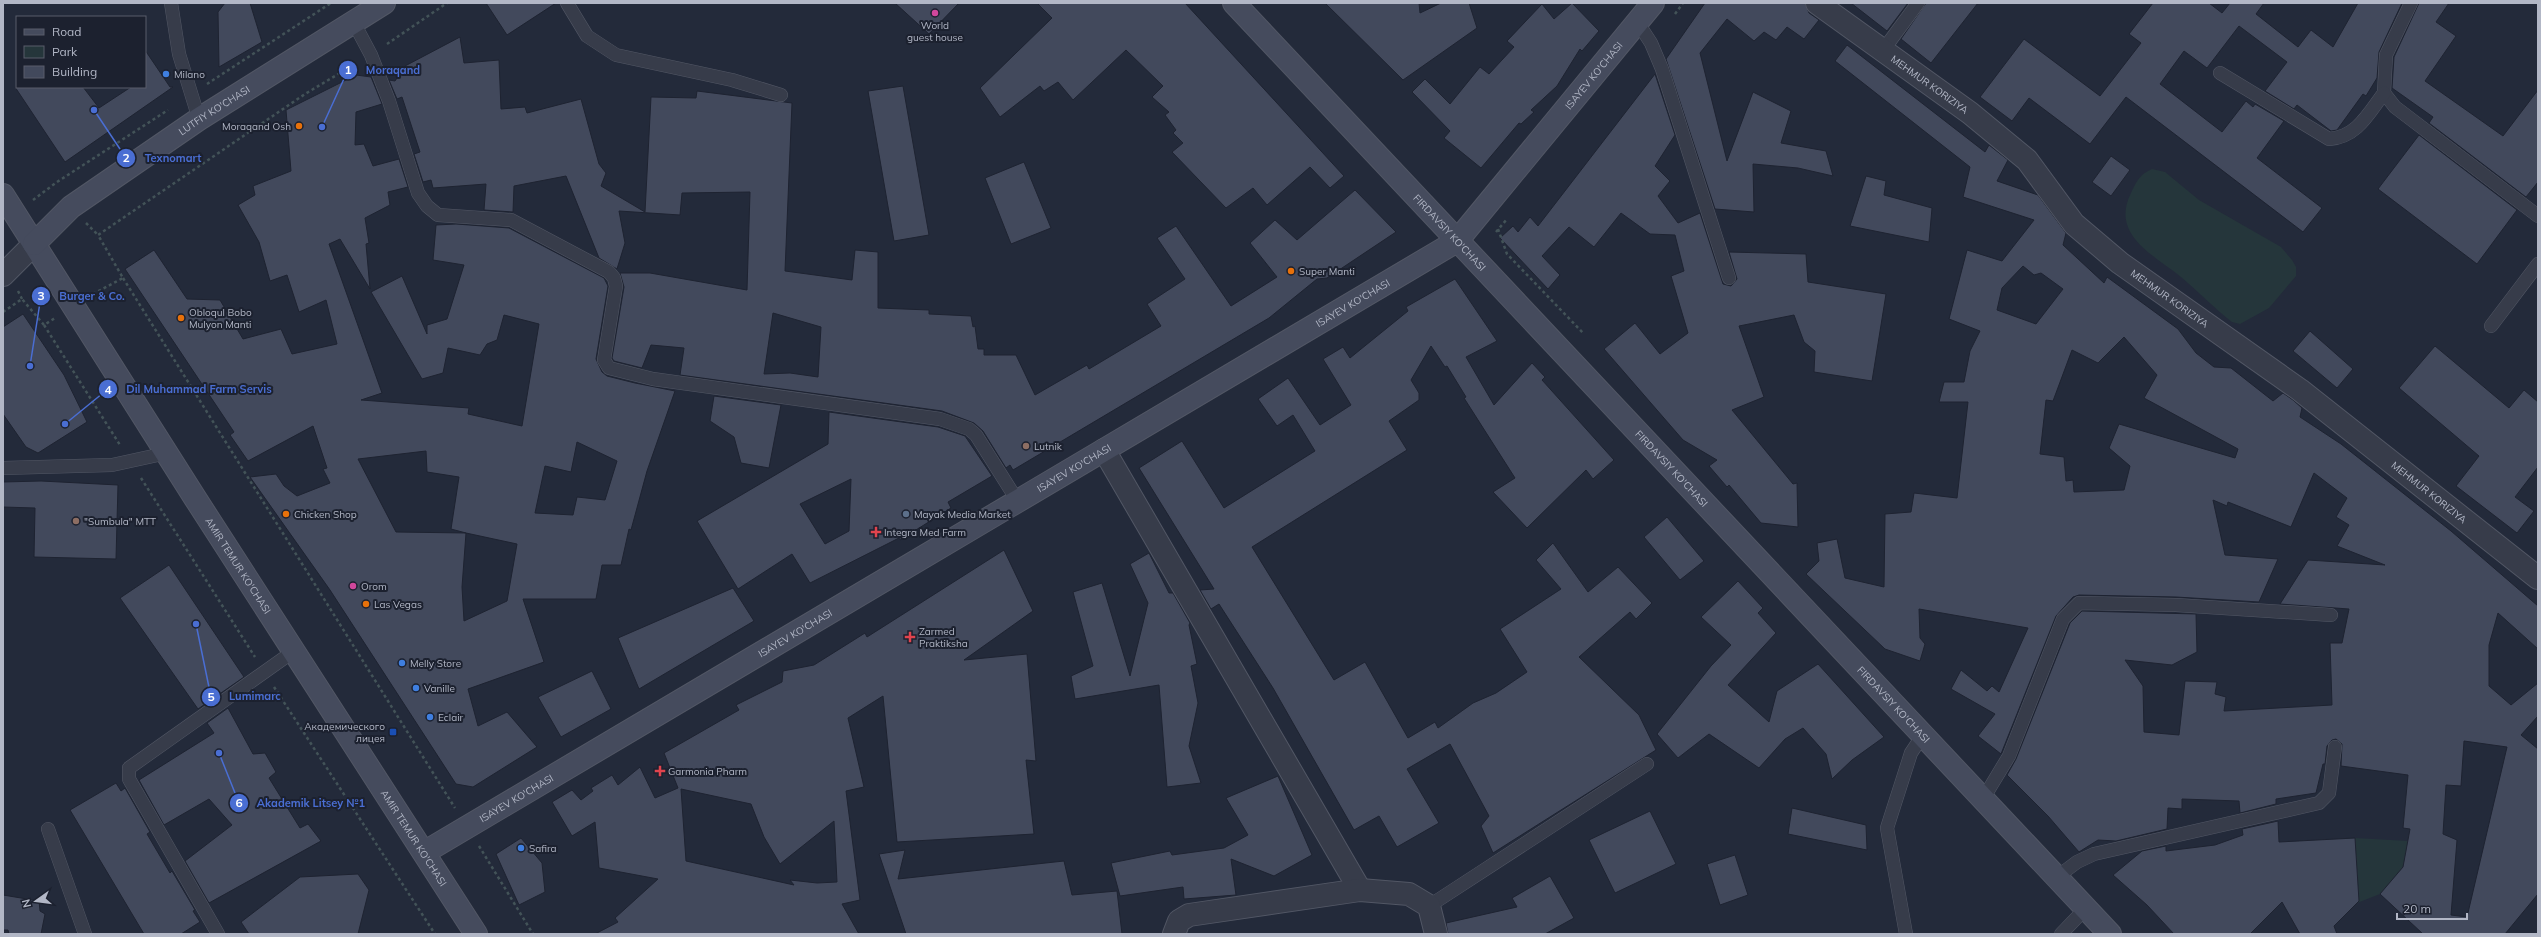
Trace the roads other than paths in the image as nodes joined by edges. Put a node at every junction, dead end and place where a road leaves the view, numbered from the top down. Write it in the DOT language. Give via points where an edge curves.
graph roads {
  1 [pos="171,3"];
  2 [pos="384,3"];
  3 [pos="567,3"];
  4 [pos="1234,3"];
  5 [pos="1653,3"];
  6 [pos="1817,3"];
  7 [pos="1918,3"];
  8 [pos="2411,3"];
  9 [pos="354,23"];
  10 [pos="1638,23"];
  11 [pos="1884,49"];
  12 [pos="2220,73"];
  13 [pos="2384,93"];
  14 [pos="781,94"];
  15 [pos="199,119"];
  16 [pos="3,195"];
  17 [pos="2538,216"];
  18 [pos="1457,241"];
  19 [pos="34,244"];
  20 [pos="3,255"];
  21 [pos="2538,264"];
  22 [pos="3,275"];
  23 [pos="1729,278"];
  24 [pos="2491,326"];
  25 [pos="1104,450"];
  26 [pos="167,453"];
  27 [pos="3,468"];
  28 [pos="1017,500"];
  29 [pos="2538,578"];
  30 [pos="2331,615"];
  31 [pos="294,652"];
  32 [pos="1923,735"];
  33 [pos="2336,747"];
  34 [pos="1647,764"];
  35 [pos="1983,799"];
  36 [pos="48,829"];
  37 [pos="425,852"];
  38 [pos="2057,877"];
  39 [pos="1360,890"];
  40 [pos="1428,906"];
  41 [pos="2086,908"];
  42 [pos="85,934"];
  43 [pos="218,934"];
  44 [pos="476,934"];
  45 [pos="1174,934"];
  46 [pos="1436,934"];
  47 [pos="1906,934"];
  48 [pos="2060,934"];
  49 [pos="2110,934"];
  1 -- 15 [label="lane" via="179,54"];
  2 -- 9 [label="main road, LUTFIY KO'CHASI"];
  3 -- 14 [label="lane" via="587,36 616,55 732,80"];
  4 -- 18 [label="main road, FIRDAVSIY KO'CHASI"];
  5 -- 10 [label="main road, ISAYEV KO'CHASI"];
  6 -- 11 [label="street, MEHMUR KORIZIYA"];
  7 -- 11 [label="lane"];
  8 -- 13 [label="lane" via="2386,55"];
  9 -- 15 [label="main road, LUTFIY KO'CHASI"];
  9 -- 28 [label="lane" via="371,55 418,193 427,206 438,215 511,220 609,272 614,278 616,286 604,360 608,368 653,379 940,419 976,434"];
  10 -- 18 [label="main road, ISAYEV KO'CHASI"];
  10 -- 23 [label="lane" via="1651,43 1662,69"];
  11 -- 29 [label="street, MEHMUR KORIZIYA" via="1970,113 2027,160 2074,224 2120,263 2300,390"];
  12 -- 13 [label="lane" via="2329,139 2343,138 2354,131"];
  13 -- 17 [label="lane" via="2395,107"];
  15 -- 19 [label="main road, LUTFIY KO'CHASI" via="70,207"];
  16 -- 19 [label="main road, AMIR TEMUR KO'CHASI"];
  18 -- 25 [label="main road, ISAYEV KO'CHASI"];
  18 -- 32 [label="main road, FIRDAVSIY KO'CHASI"];
  19 -- 20 [label="street, LUTFIY KO'CHASI"];
  19 -- 22 [label="street, LUTFIY KO'CHASI"];
  19 -- 26 [label="main road, AMIR TEMUR KO'CHASI"];
  21 -- 24 [label="lane"];
  25 -- 28 [label="main road, ISAYEV KO'CHASI"];
  25 -- 39 [label="street"];
  26 -- 27 [label="lane" via="112,465"];
  26 -- 31 [label="main road, AMIR TEMUR KO'CHASI"];
  28 -- 37 [label="main road, ISAYEV KO'CHASI"];
  30 -- 35 [label="lane" via="2176,605 2079,602 2063,619 2009,756"];
  31 -- 37 [label="main road, AMIR TEMUR KO'CHASI"];
  31 -- 43 [label="lane" via="129,768 129,779"];
  32 -- 35 [label="main road, FIRDAVSIY KO'CHASI"];
  32 -- 47 [label="lane" via="1911,753 1887,828"];
  33 -- 38 [label="lane" via="2329,793 2319,802 2094,854 2077,862"];
  34 -- 40 [label="lane"];
  35 -- 38 [label="main road, FIRDAVSIY KO'CHASI"];
  36 -- 42 [label="lane"];
  37 -- 44 [label="main road, AMIR TEMUR KO'CHASI"];
  38 -- 41 [label="main road, FIRDAVSIY KO'CHASI"];
  39 -- 40 [label="street" via="1409,894"];
  39 -- 45 [label="street" via="1189,915 1179,921"];
  40 -- 46 [label="street"];
  41 -- 48 [label="lane"];
  41 -- 49 [label="main road, FIRDAVSIY KO'CHASI"];
}
